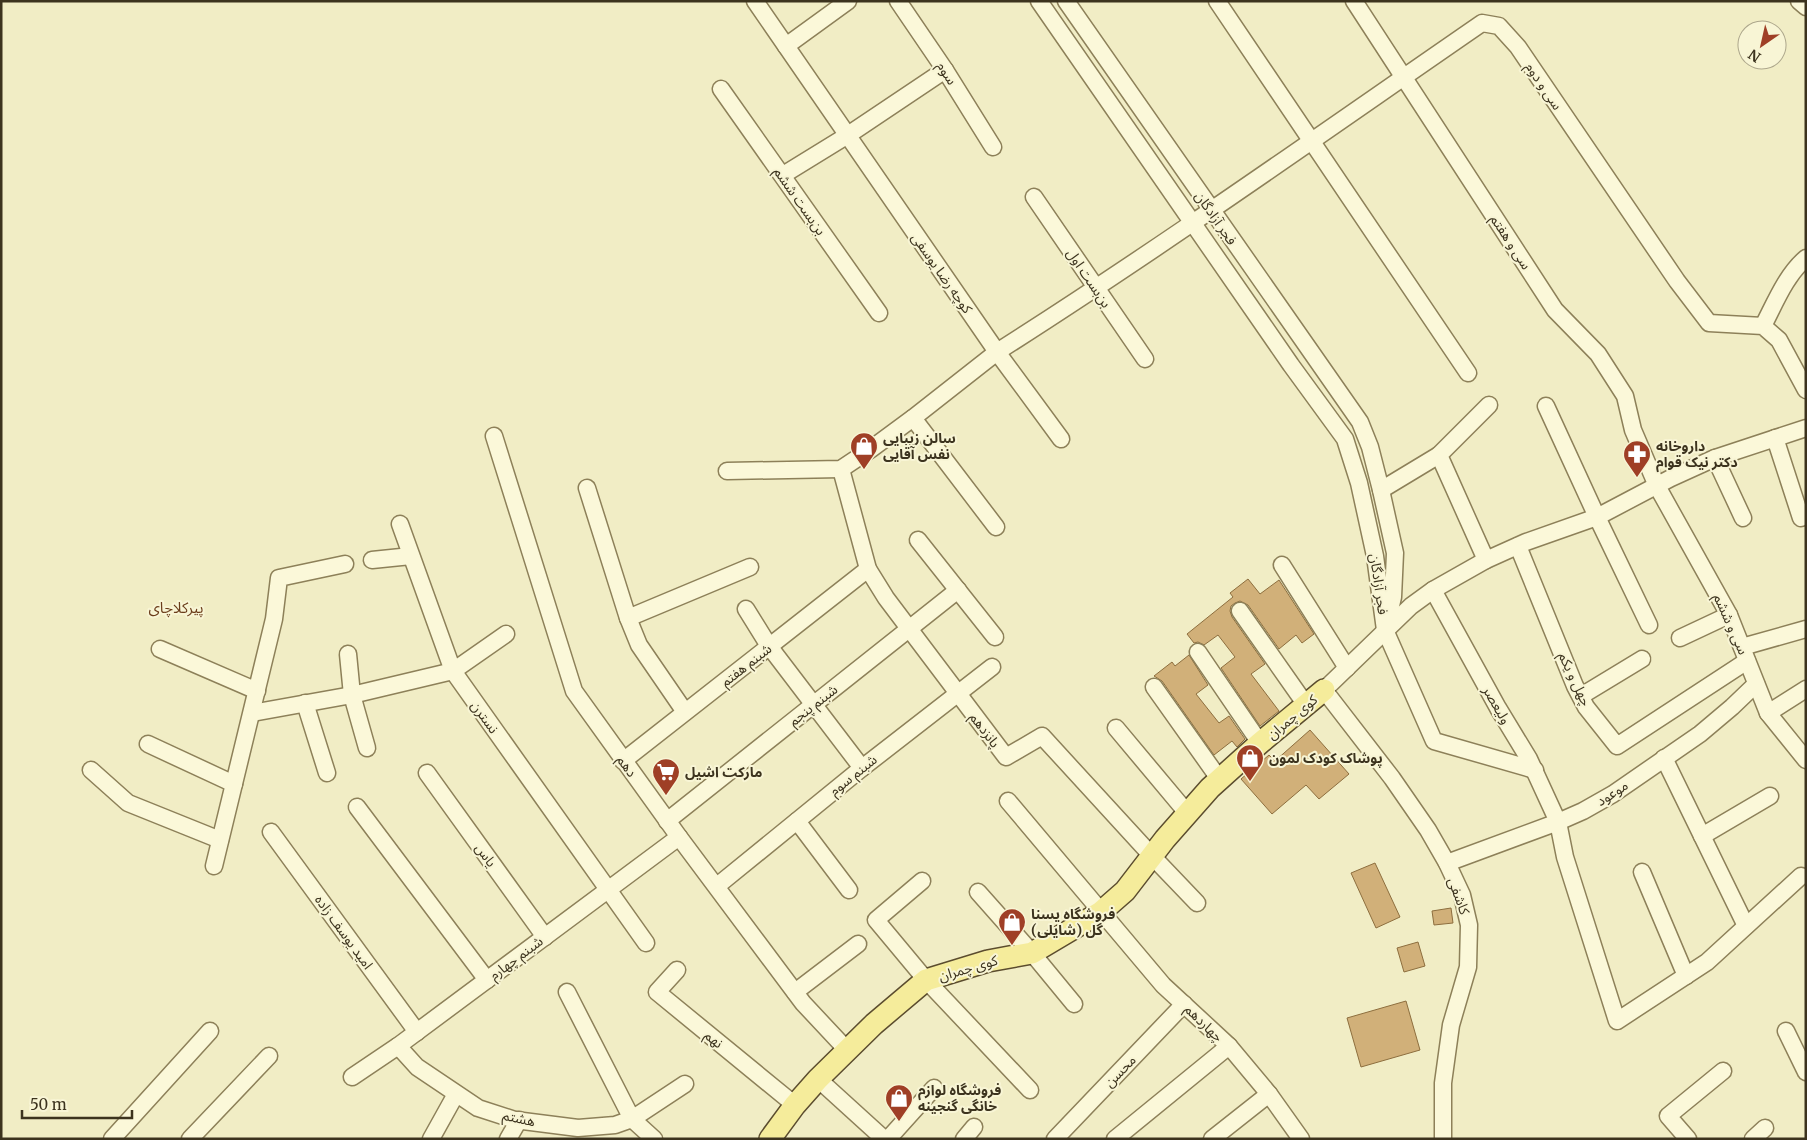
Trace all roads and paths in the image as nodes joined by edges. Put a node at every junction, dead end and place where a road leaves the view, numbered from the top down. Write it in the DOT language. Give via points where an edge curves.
graph roads {
  1 [pos="755,1"];
  2 [pos="848,1"];
  3 [pos="898,1"];
  4 [pos="1039,1"];
  5 [pos="1066,1"];
  6 [pos="1217,1"];
  7 [pos="1354,1"];
  8 [pos="1799,1"];
  9 [pos="1806,7"];
  10 [pos="786,46"];
  11 [pos="945,70"];
  12 [pos="1404,77"];
  13 [pos="721,89"];
  14 [pos="848,135"];
  15 [pos="1311,141"];
  16 [pos="993,147"];
  17 [pos="783,175"];
  18 [pos="1034,196"];
  19 [pos="1211,210"];
  20 [pos="1192,223"];
  21 [pos="1806,258"];
  22 [pos="1096,288"];
  23 [pos="879,313"];
  24 [pos="1763,326"];
  25 [pos="997,352"];
  26 [pos="1145,359"];
  27 [pos="1468,374"];
  28 [pos="1806,390"];
  29 [pos="1489,405"];
  30 [pos="1546,406"];
  31 [pos="913,418"];
  32 [pos="1806,428"];
  33 [pos="494,436"];
  34 [pos="1775,438"];
  35 [pos="1062,439"];
  36 [pos="1440,455"];
  37 [pos="1716,458"];
  38 [pos="841,469"];
  39 [pos="727,471"];
  40 [pos="1657,486"];
  41 [pos="587,488"];
  42 [pos="1381,490"];
  43 [pos="1597,517"];
  44 [pos="1743,518"];
  45 [pos="1801,518"];
  46 [pos="400,524"];
  47 [pos="996,527"];
  48 [pos="918,540"];
  49 [pos="1518,546"];
  50 [pos="1395,554"];
  51 [pos="411,556"];
  52 [pos="1375,556"];
  53 [pos="372,560"];
  54 [pos="1486,560"];
  55 [pos="345,564"];
  56 [pos="1282,565"];
  57 [pos="750,567"];
  58 [pos="868,569"];
  59 [pos="958,590"];
  60 [pos="1433,590"];
  61 [pos="746,609"];
  62 [pos="1240,611"];
  63 [pos="1729,615"];
  64 [pos="628,618"];
  65 [pos="1649,625"];
  66 [pos="910,629"];
  67 [pos="1806,629"];
  68 [pos="1385,630"];
  69 [pos="506,634"];
  70 [pos="995,637"];
  71 [pos="1680,638"];
  72 [pos="770,646"];
  73 [pos="160,649"];
  74 [pos="1198,652"];
  75 [pos="348,654"];
  76 [pos="1745,654"];
  77 [pos="1642,659"];
  78 [pos="992,667"];
  79 [pos="1347,668"];
  80 [pos="453,671"];
  81 [pos="1756,684"];
  82 [pos="1154,687"];
  83 [pos="1806,688"];
  84 [pos="1324,690"];
  85 [pos="257,691"];
  86 [pos="958,694"];
  87 [pos="352,695"];
  88 [pos="1581,696"];
  89 [pos="305,703"];
  90 [pos="814,704"];
  91 [pos="1306,705"];
  92 [pos="685,712"];
  93 [pos="252,713"];
  94 [pos="1768,713"];
  95 [pos="1116,728"];
  96 [pos="1260,743"];
  97 [pos="148,744"];
  98 [pos="367,748"];
  99 [pos="1664,758"];
  100 [pos="1806,760"];
  101 [pos="623,761"];
  102 [pos="862,768"];
  103 [pos="91,770"];
  104 [pos="1535,770"];
  105 [pos="327,773"];
  106 [pos="427,773"];
  107 [pos="1220,780"];
  108 [pos="234,784"];
  109 [pos="1770,796"];
  110 [pos="1008,801"];
  111 [pos="357,807"];
  112 [pos="1188,814"];
  113 [pos="667,821"];
  114 [pos="797,821"];
  115 [pos="1558,822"];
  116 [pos="271,832"];
  117 [pos="1702,836"];
  118 [pos="679,837"];
  119 [pos="220,840"];
  120 [pos="1152,856"];
  121 [pos="1447,863"];
  122 [pos="214,866"];
  123 [pos="1642,872"];
  124 [pos="1800,876"];
  125 [pos="922,881"];
  126 [pos="716,886"];
  127 [pos="609,889"];
  128 [pos="849,890"];
  129 [pos="978,892"];
  130 [pos="1197,902"];
  131 [pos="1100,912"];
  132 [pos="1746,926"];
  133 [pos="545,937"];
  134 [pos="646,943"];
  135 [pos="858,944"];
  136 [pos="1032,953"];
  137 [pos="677,970"];
  138 [pos="1686,976"];
  139 [pos="487,980"];
  140 [pos="926,980"];
  141 [pos="567,992"];
  142 [pos="795,992"];
  143 [pos="1074,1004"];
  144 [pos="1184,1004"];
  145 [pos="210,1031"];
  146 [pos="1786,1031"];
  147 [pos="416,1032"];
  148 [pos="398,1046"];
  149 [pos="1228,1046"];
  150 [pos="846,1050"];
  151 [pos="269,1056"];
  152 [pos="1723,1071"];
  153 [pos="1806,1072"];
  154 [pos="352,1077"];
  155 [pos="818,1079"];
  156 [pos="685,1084"];
  157 [pos="934,1088"];
  158 [pos="1030,1090"];
  159 [pos="456,1094"];
  160 [pos="1269,1094"];
  161 [pos="795,1105"];
  162 [pos="632,1119"];
  163 [pos="519,1120"];
  164 [pos="112,1139"];
  165 [pos="190,1139"];
  166 [pos="431,1139"];
  167 [pos="508,1139"];
  168 [pos="654,1139"];
  169 [pos="770,1139"];
  170 [pos="884,1139"];
  171 [pos="888,1139"];
  172 [pos="1055,1139"];
  173 [pos="1115,1139"];
  174 [pos="1212,1139"];
  175 [pos="1301,1139"];
  176 [pos="1443,1139"];
  177 [pos="1688,1139"];
  1 -- 10 [label="street, کوچه رضا یوسفی"];
  2 -- 10 [label="street"];
  3 -- 11 [label="street, سوم"];
  4 -- 20 [label="street, فجر آزادگان"];
  5 -- 19 [label="street, فجر آزادگان"];
  6 -- 15 [label="street"];
  7 -- 12 [label="street, سی و هفتم"];
  8 -- 9 [label="street"];
  10 -- 14 [label="street, کوچه رضا یوسفی"];
  11 -- 14 [label="street"];
  11 -- 16 [label="street, سوم"];
  12 -- 15 [label="street, سی و دوم"];
  12 -- 24 [label="street, سی و دوم" via="1482,23 1499,26 1518,47 1709,324"];
  12 -- 40 [label="street, سی و هفتم" via="1555,310 1598,354 1625,396 1632,430"];
  13 -- 17 [label="street, بن‌بست ششم"];
  14 -- 17 [label="street"];
  14 -- 25 [label="street, کوچه رضا یوسفی"];
  15 -- 19 [label="street, سی و دوم"];
  15 -- 27 [label="street"];
  17 -- 23 [label="street, بن‌بست ششم"];
  18 -- 22 [label="street, بن‌بست اول"];
  19 -- 20 [label="street, سی و دوم"];
  19 -- 42 [label="street, فجر آزادگان" via="1360,422"];
  20 -- 22 [label="street"];
  20 -- 52 [label="street, فجر آزادگان" via="1345,439"];
  21 -- 24 [label="street" via="1787,282"];
  22 -- 25 [label="street"];
  22 -- 26 [label="street, بن‌بست اول"];
  24 -- 28 [label="street" via="1779,340"];
  25 -- 31 [label="street"];
  25 -- 35 [label="street, کوچه رضا یوسفی"];
  29 -- 36 [label="street"];
  30 -- 43 [label="street"];
  31 -- 38 [label="street"];
  31 -- 47 [label="street"];
  32 -- 34 [label="street, کوی چمران"];
  33 -- 101 [label="street, دهم" via="574,690"];
  34 -- 37 [label="street, کوی چمران"];
  34 -- 45 [label="street"];
  36 -- 42 [label="street"];
  36 -- 54 [label="street"];
  37 -- 40 [label="street, کوی چمران"];
  37 -- 44 [label="street"];
  38 -- 39 [label="street"];
  38 -- 58 [label="street, پانزدهم"];
  40 -- 43 [label="street, کوی چمران"];
  40 -- 63 [label="street, سی و ششم"];
  41 -- 64 [label="street"];
  42 -- 50 [label="street, فجر آزادگان"];
  43 -- 49 [label="street, کوی چمران"];
  43 -- 65 [label="street"];
  46 -- 51 [label="street, نسترن"];
  48 -- 59 [label="street"];
  49 -- 54 [label="street, کوی چمران"];
  49 -- 88 [label="street, چهل و یکم"];
  50 -- 52 [label="street"];
  50 -- 68 [label="street, فجر آزادگان" via="1393,597"];
  51 -- 53 [label="street"];
  51 -- 80 [label="street, نسترن"];
  52 -- 68 [label="street, فجر آزادگان"];
  54 -- 60 [label="street, کوی چمران"];
  55 -- 85 [label="street" via="279,578 274,620"];
  56 -- 79 [label="street"];
  57 -- 64 [label="street"];
  58 -- 66 [label="street, پانزدهم"];
  58 -- 72 [label="street, شبنم هفتم"];
  59 -- 66 [label="street, شبنم پنجم"];
  59 -- 70 [label="street"];
  60 -- 68 [label="street, کوی چمران"];
  60 -- 104 [label="street, ولیعصر"];
  61 -- 72 [label="street"];
  62 -- 91 [label="street"];
  63 -- 71 [label="street"];
  63 -- 76 [label="street, سی و ششم"];
  64 -- 92 [label="street" via="639,645"];
  66 -- 86 [label="street, پانزدهم"];
  66 -- 90 [label="street, شبنم پنجم"];
  67 -- 76 [label="street"];
  68 -- 79 [label="street, کوی چمران"];
  68 -- 104 [label="street" via="1434,741"];
  69 -- 80 [label="street"];
  72 -- 90 [label="street"];
  72 -- 92 [label="street, شبنم هفتم"];
  73 -- 85 [label="street"];
  74 -- 96 [label="street"];
  75 -- 87 [label="street"];
  76 -- 81 [label="street, سی و ششم"];
  76 -- 88 [label="street, چهل و یکم" via="1617,746"];
  77 -- 88 [label="street"];
  78 -- 86 [label="street, شبنم سوم"];
  79 -- 84 [label="street, کوی چمران"];
  80 -- 87 [label="street"];
  80 -- 127 [label="street, نسترن"];
  81 -- 94 [label="street, سی و ششم"];
  81 -- 99 [label="street, موعود" via="1700,734"];
  82 -- 107 [label="street"];
  83 -- 94 [label="street"];
  84 -- 91 [label="main road, کوی چمران"];
  84 -- 121 [label="street, کاشفی" via="1392,778"];
  85 -- 93 [label="street"];
  86 -- 102 [label="street, شبنم سوم"];
  86 -- 120 [label="street, پانزدهم" via="1006,757 1042,736"];
  87 -- 89 [label="street"];
  87 -- 98 [label="street"];
  89 -- 93 [label="street"];
  89 -- 105 [label="street"];
  90 -- 102 [label="street"];
  90 -- 113 [label="street, شبنم پنجم"];
  91 -- 96 [label="main road, کوی چمران"];
  92 -- 101 [label="street, شبنم هفتم"];
  93 -- 108 [label="street"];
  94 -- 100 [label="street, سی و ششم"];
  95 -- 112 [label="street"];
  96 -- 107 [label="main road, کوی چمران"];
  97 -- 108 [label="street"];
  99 -- 115 [label="street, موعود" via="1613,794"];
  99 -- 117 [label="street"];
  101 -- 113 [label="street, دهم"];
  102 -- 114 [label="street, شبنم سوم"];
  103 -- 119 [label="street" via="128,804"];
  104 -- 115 [label="street, ولیعصر"];
  106 -- 133 [label="street, یاس"];
  107 -- 112 [label="main road, کوی چمران"];
  108 -- 119 [label="street"];
  109 -- 117 [label="street"];
  110 -- 131 [label="street, چهاردهم"];
  111 -- 139 [label="street"];
  112 -- 120 [label="main road, کوی چمران"];
  113 -- 118 [label="street, دهم"];
  114 -- 126 [label="street, شبنم سوم"];
  114 -- 128 [label="street"];
  115 -- 121 [label="street, موعود"];
  115 -- 138 [label="street, ولیعصر" via="1565,857 1617,1021"];
  116 -- 147 [label="street, امید یوسف زاده"];
  117 -- 132 [label="street"];
  118 -- 126 [label="street, دهم"];
  118 -- 127 [label="street, شبنم چهارم"];
  119 -- 122 [label="street"];
  120 -- 130 [label="street, پانزدهم"];
  120 -- 131 [label="main road, کوی چمران" via="1125,891"];
  121 -- 176 [label="street, کاشفی" via="1462,895 1469,925 1468,967 1450,1025 1443,1083"];
  123 -- 138 [label="street"];
  124 -- 132 [label="street"];
  125 -- 140 [label="street" via="876,920"];
  126 -- 142 [label="street, دهم"];
  127 -- 133 [label="street, شبنم چهارم"];
  127 -- 134 [label="street, نسترن"];
  129 -- 136 [label="street"];
  131 -- 136 [label="main road, کوی چمران"];
  131 -- 144 [label="street, چهاردهم" via="1163,985"];
  132 -- 138 [label="street" via="1708,962"];
  133 -- 139 [label="street, شبنم چهارم"];
  135 -- 142 [label="street"];
  136 -- 140 [label="main road, کوی چمران" via="988,961"];
  136 -- 143 [label="street"];
  137 -- 161 [label="street, نهم" via="657,992"];
  139 -- 147 [label="street, شبنم چهارم"];
  140 -- 150 [label="main road, کوی چمران"];
  140 -- 158 [label="street"];
  141 -- 162 [label="street"];
  142 -- 150 [label="street, دهم"];
  144 -- 149 [label="street, چهاردهم"];
  144 -- 172 [label="street, محسن"];
  145 -- 164 [label="street"];
  146 -- 153 [label="street"];
  147 -- 148 [label="street, شبنم چهارم"];
  148 -- 154 [label="street, شبنم چهارم"];
  148 -- 159 [label="street, هشتم" via="417,1067"];
  149 -- 160 [label="street, چهاردهم"];
  149 -- 173 [label="street"];
  150 -- 155 [label="main road, کوی چمران"];
  151 -- 165 [label="street"];
  152 -- 177 [label="street" via="1668,1116"];
  155 -- 161 [label="main road, کوی چمران"];
  155 -- 170 [label="street"];
  156 -- 162 [label="street"];
  157 -- 171 [label="street"];
  159 -- 163 [label="street, هشتم" via="478,1108"];
  159 -- 166 [label="street"];
  160 -- 174 [label="street"];
  160 -- 175 [label="street, چهاردهم"];
  161 -- 169 [label="main road, کوی چمران"];
  162 -- 163 [label="street, هشتم" via="578,1128"];
  162 -- 168 [label="street"];
  163 -- 167 [label="street"];
}
